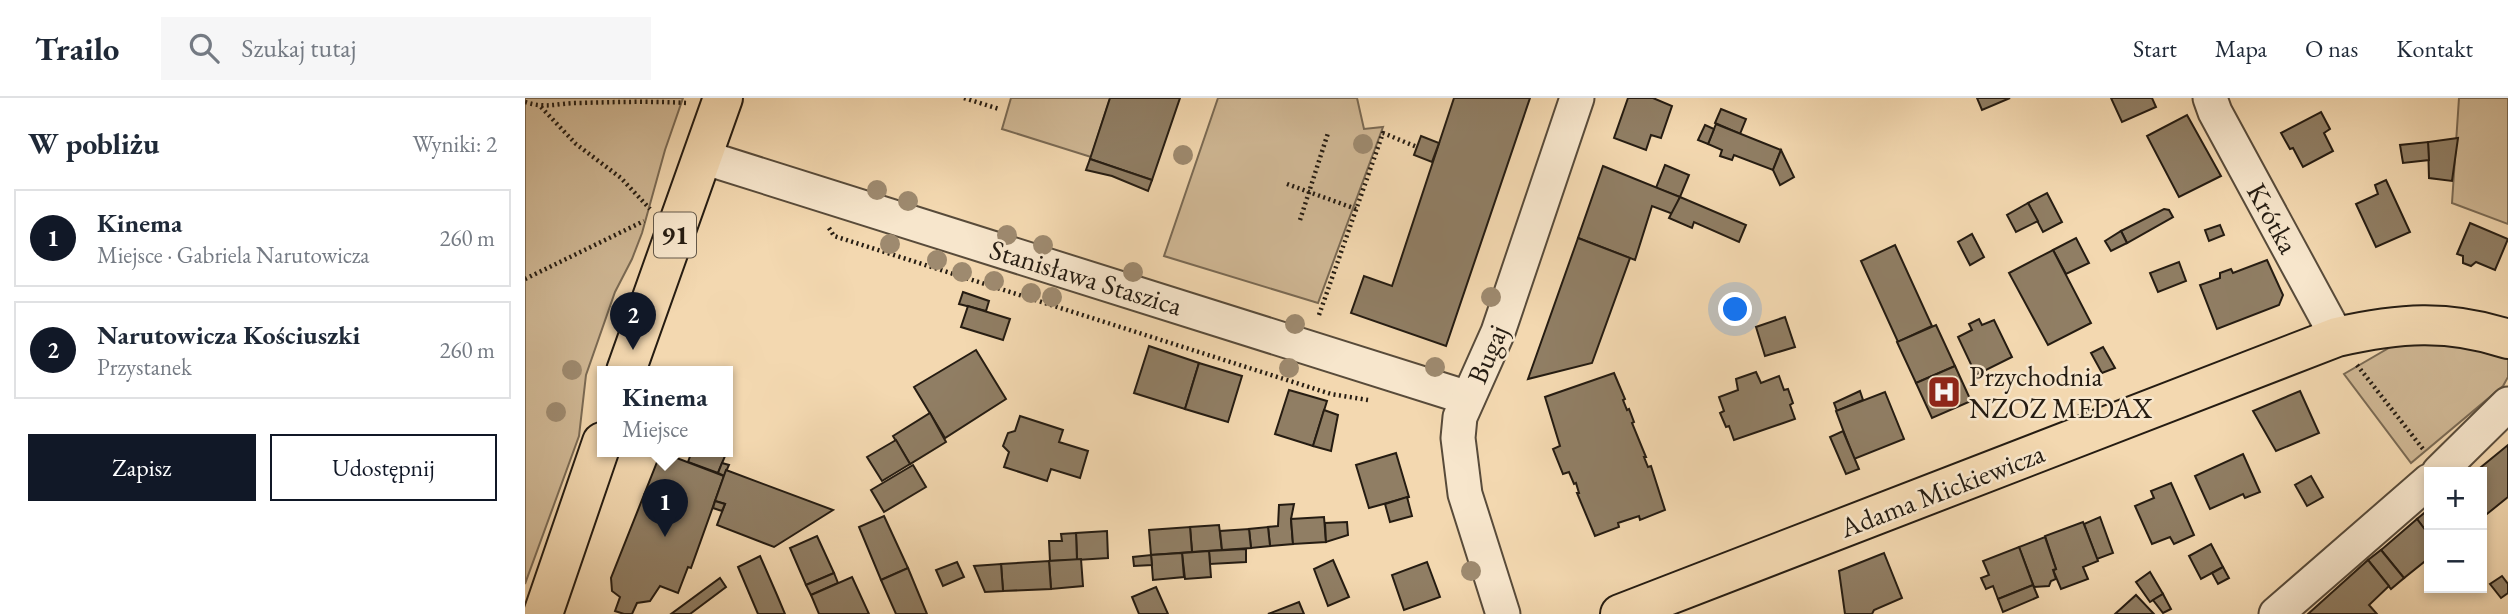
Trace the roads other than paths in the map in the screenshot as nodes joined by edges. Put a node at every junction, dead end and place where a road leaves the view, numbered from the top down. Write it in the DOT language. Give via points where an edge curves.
graph roads {
  1 [pos="1577,98"];
  2 [pos="2210,98"];
  3 [pos="706,101"];
  4 [pos="703,157"];
  5 [pos="2508,339"];
  6 [pos="2346,349"];
  7 [pos="628,366"];
  8 [pos="1468,398"];
  9 [pos="2508,404"];
  10 [pos="597,457"];
  11 [pos="2445,467"];
  12 [pos="2424,485"];
  13 [pos="545,612"];
  14 [pos="1503,614"];
  15 [pos="1620,614"];
  16 [pos="2276,614"];
  1 -- 8 [label="street, Bugaj" via="1498,332"];
  2 -- 6 [label="street, Krótka"];
  3 -- 4 [label="main road, 91"];
  4 -- 7 [label="main road, 91"];
  4 -- 8 [label="street, Stanisława Staszica"];
  5 -- 6 [label="main road, Adama Mickiewicza" via="2421,323 2378,328"];
  6 -- 15 [label="main road, Adama Mickiewicza"];
  8 -- 14 [label="street, Bugaj" via="1458,438 1465,494"];
  9 -- 11 [label="street"];
  10 -- 13 [label="main road"];
  12 -- 16 [label="street"];
}
